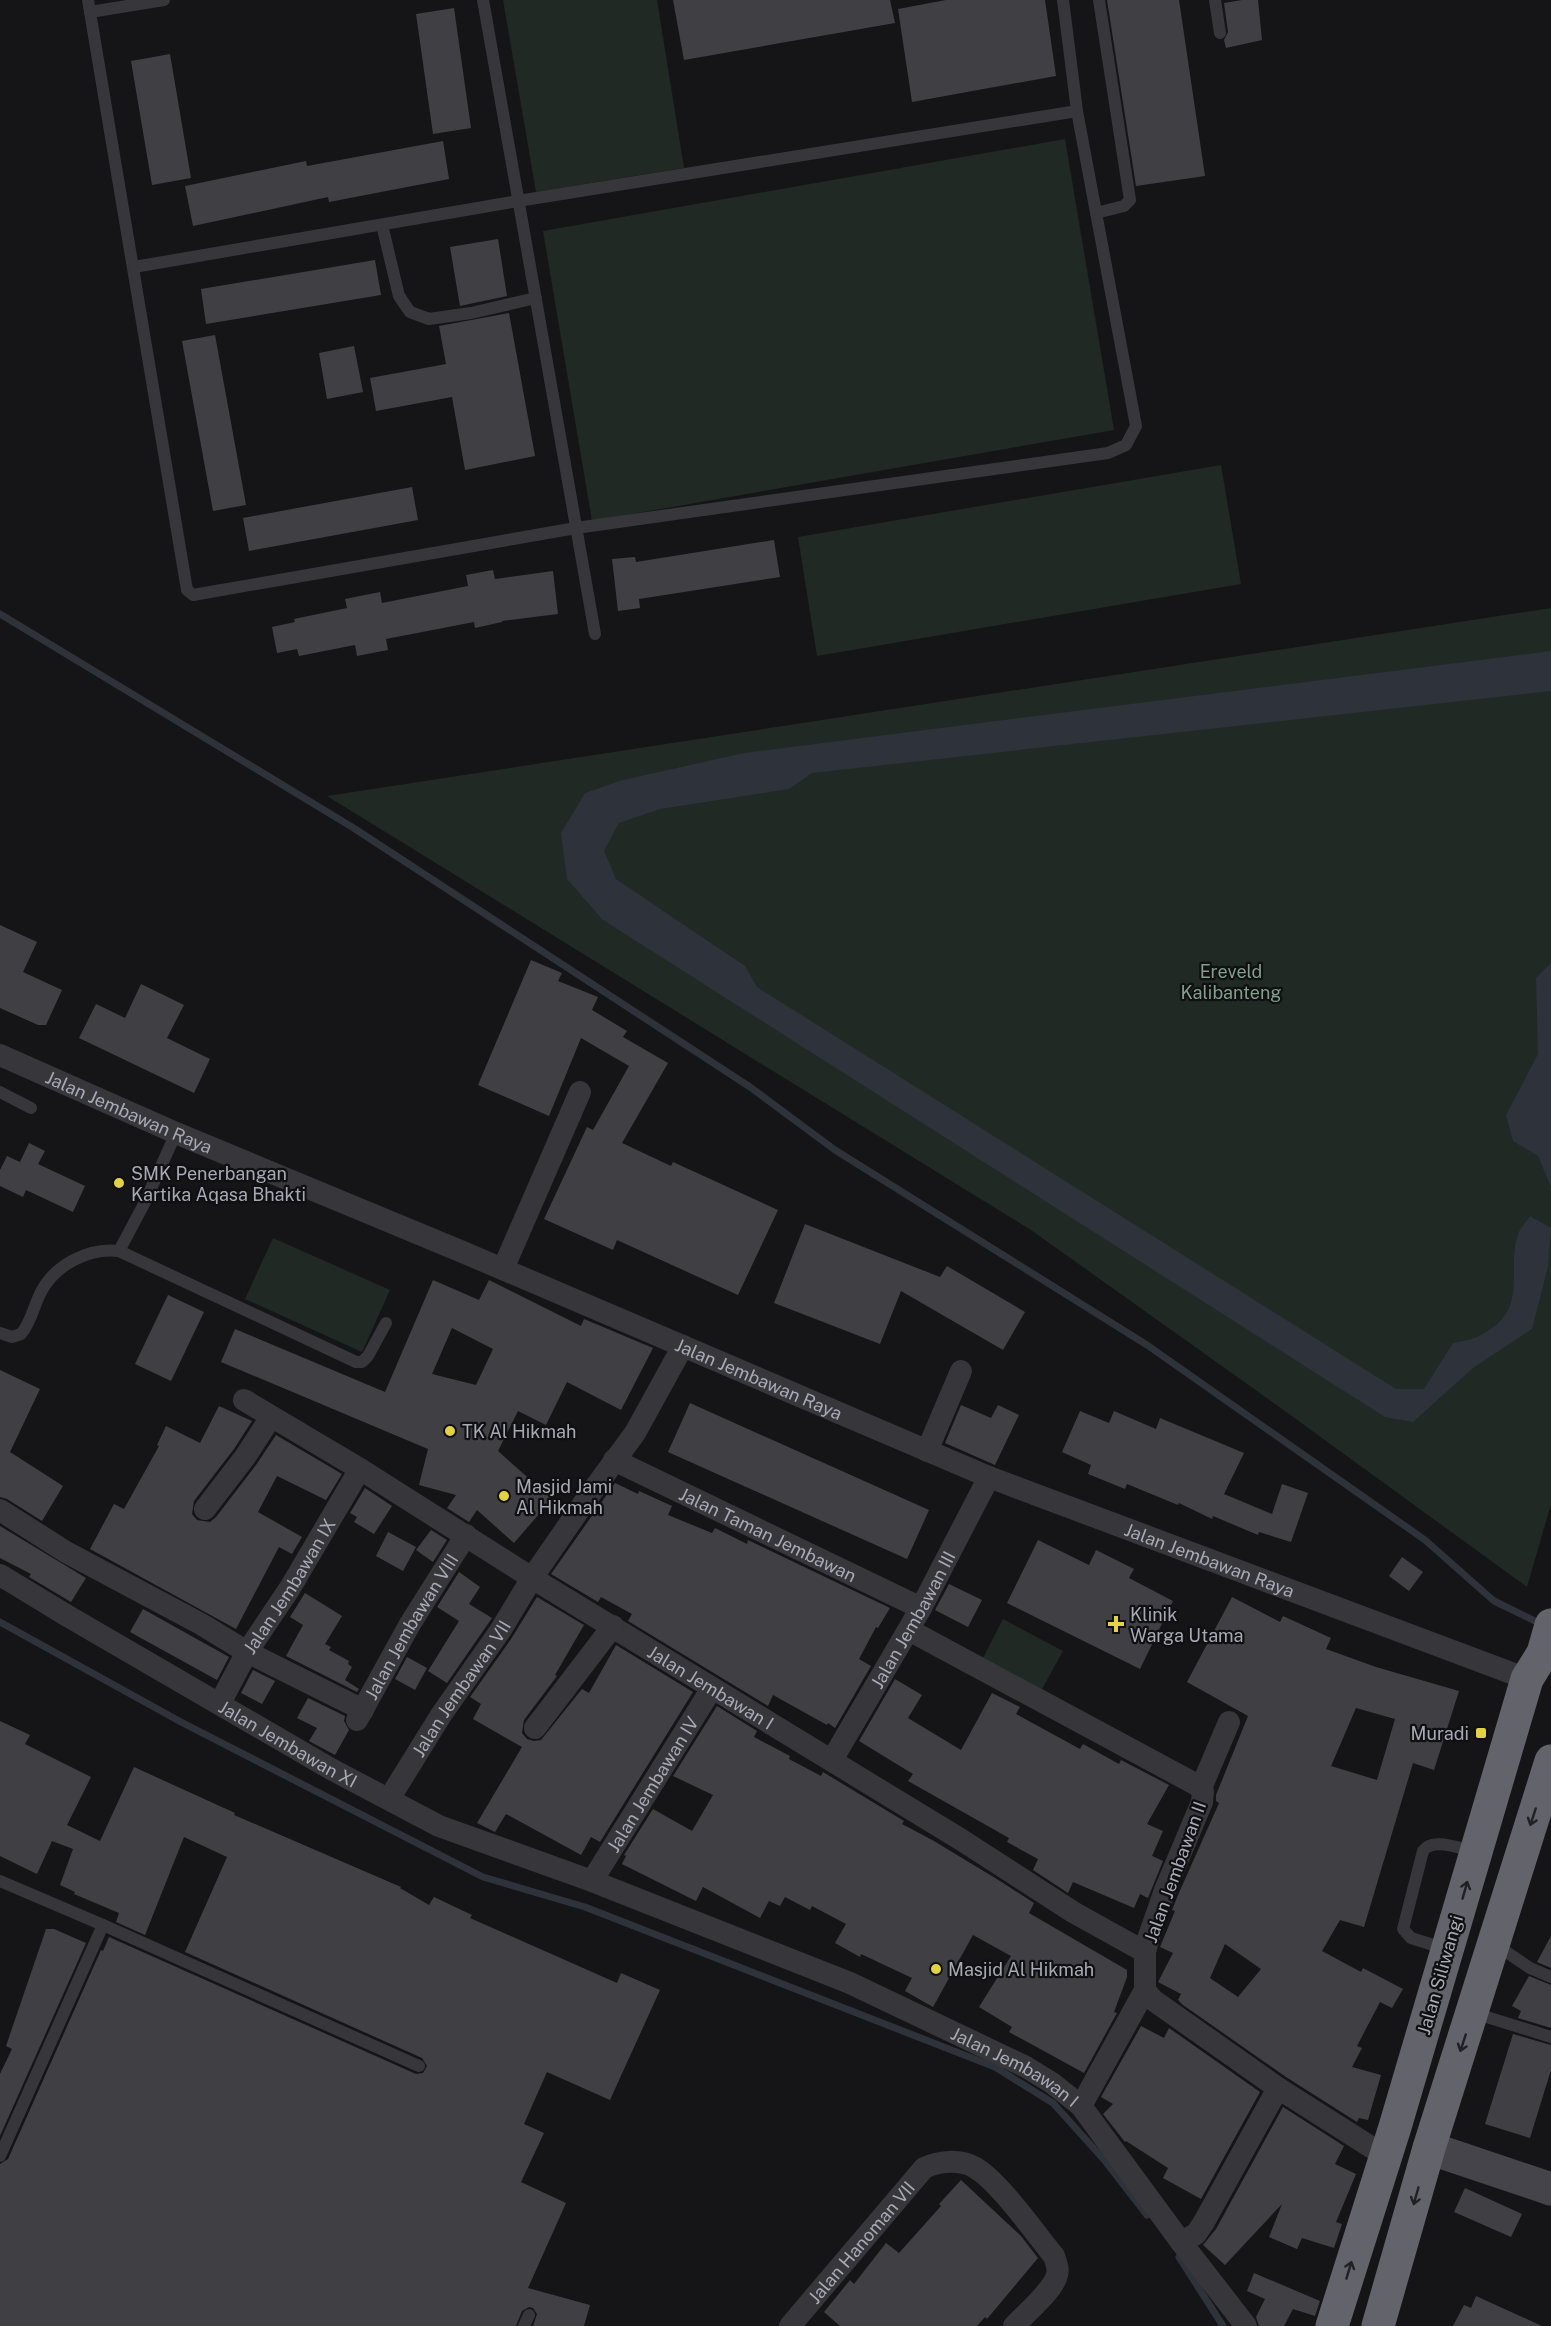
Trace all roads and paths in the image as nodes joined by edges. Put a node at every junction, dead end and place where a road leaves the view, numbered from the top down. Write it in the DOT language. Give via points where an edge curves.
graph roads {
  1 [pos="164,0"];
  2 [pos="483,0"];
  3 [pos="1063,0"];
  4 [pos="1099,0"];
  5 [pos="1215,0"];
  6 [pos="89,6"];
  7 [pos="1221,33"];
  8 [pos="1077,111"];
  9 [pos="518,201"];
  10 [pos="1096,213"];
  11 [pos="382,225"];
  12 [pos="134,267"];
  13 [pos="536,298"];
  14 [pos="576,528"];
  15 [pos="595,634"];
  16 [pos="0,1054"];
  17 [pos="0,1092"];
  18 [pos="580,1092"];
  19 [pos="31,1108"];
  20 [pos="176,1133"];
  21 [pos="119,1251"];
  22 [pos="503,1269"];
  23 [pos="386,1323"];
  24 [pos="0,1333"];
  25 [pos="683,1346"];
  26 [pos="961,1371"];
  27 [pos="244,1400"];
  28 [pos="271,1418"];
  29 [pos="927,1451"];
  30 [pos="614,1460"];
  31 [pos="360,1469"];
  32 [pos="989,1477"];
  33 [pos="206,1509"];
  34 [pos="0,1510"];
  35 [pos="465,1534"];
  36 [pos="0,1575"];
  37 [pos="532,1578"];
  38 [pos="921,1608"];
  39 [pos="613,1626"];
  40 [pos="909,1629"];
  41 [pos="247,1652"];
  42 [pos="1540,1652"];
  43 [pos="712,1688"];
  44 [pos="220,1703"];
  45 [pos="1228,1722"];
  46 [pos="535,1728"];
  47 [pos="832,1760"];
  48 [pos="1551,1761"];
  49 [pos="1202,1790"];
  50 [pos="389,1799"];
  51 [pos="1476,1852"];
  52 [pos="0,1881"];
  53 [pos="592,1881"];
  54 [pos="103,1925"];
  55 [pos="1493,1942"];
  56 [pos="1447,1949"];
  57 [pos="1145,1952"];
  58 [pos="1551,1977"];
  59 [pos="1145,1990"];
  60 [pos="1472,2012"];
  61 [pos="1551,2037"];
  62 [pos="419,2066"];
  63 [pos="1278,2088"];
  64 [pos="1081,2106"];
  65 [pos="1430,2148"];
  66 [pos="0,2156"];
  67 [pos="1385,2156"];
  68 [pos="1551,2189"];
  69 [pos="1181,2242"];
  70 [pos="790,2326"];
  71 [pos="1014,2326"];
  72 [pos="1246,2326"];
  73 [pos="1332,2326"];
  74 [pos="1378,2326"];
  1 -- 6 [label="lane"];
  2 -- 9 [label="lane"];
  3 -- 8 [label="lane"];
  4 -- 10 [label="lane" via="1130,200 1124,206"];
  5 -- 7 [label="lane"];
  6 -- 12 [label="lane"];
  8 -- 9 [label="lane"];
  8 -- 10 [label="lane"];
  9 -- 11 [label="lane"];
  9 -- 13 [label="lane"];
  10 -- 14 [label="lane" via="1137,426 1126,445 1108,453"];
  11 -- 12 [label="lane"];
  11 -- 13 [label="lane" via="399,296 410,312 429,319"];
  12 -- 14 [label="lane" via="187,590 193,595"];
  13 -- 14 [label="lane"];
  14 -- 15 [label="lane"];
  16 -- 20 [label="street, Jalan Jembawan Raya"];
  17 -- 19 [label="lane"];
  18 -- 22 [label="street"];
  20 -- 21 [label="lane"];
  20 -- 22 [label="street, Jalan Jembawan Raya"];
  21 -- 23 [label="lane" via="356,1362 368,1356"];
  21 -- 24 [label="lane" via="89,1253 62,1268 42,1290 21,1334 8,1337"];
  22 -- 25 [label="street, Jalan Jembawan Raya"];
  25 -- 29 [label="street, Jalan Jembawan Raya"];
  25 -- 30 [label="street, Jalan Jembawan VII" via="635,1433"];
  26 -- 29 [label="street"];
  27 -- 28 [label="street, Jalan Jembawan I"];
  28 -- 31 [label="street, Jalan Jembawan I"];
  28 -- 33 [label="street"];
  29 -- 32 [label="street, Jalan Jembawan Raya"];
  30 -- 37 [label="street, Jalan Jembawan VII"];
  30 -- 38 [label="street, Jalan Taman Jembawan"];
  31 -- 35 [label="street, Jalan Jembawan I"];
  31 -- 41 [label="street, Jalan Jembawan IX"];
  32 -- 38 [label="street, Jalan Jembawan III"];
  32 -- 42 [label="street, Jalan Jembawan Raya"];
  34 -- 41 [label="street" via="66,1552"];
  35 -- 37 [label="street, Jalan Jembawan I"];
  35 -- 41 [label="street, Jalan Jembawan VIII" via="360,1715"];
  36 -- 44 [label="street, Jalan Jembawan XI"];
  37 -- 39 [label="street, Jalan Jembawan I"];
  37 -- 50 [label="street, Jalan Jembawan VII"];
  38 -- 40 [label="street, Jalan Jembawan III"];
  39 -- 43 [label="street, Jalan Jembawan I"];
  39 -- 46 [label="street"];
  40 -- 47 [label="street, Jalan Jembawan III"];
  40 -- 49 [label="street"];
  41 -- 44 [label="street, Jalan Jembawan IX"];
  42 -- 51 [label="highway, Jalan Siliwangi"];
  43 -- 47 [label="street, Jalan Jembawan I"];
  43 -- 53 [label="street, Jalan Jembawan IV"];
  44 -- 50 [label="street, Jalan Jembawan XI"];
  45 -- 49 [label="street, Jalan Jembawan II"];
  47 -- 57 [label="street, Jalan Jembawan I" via="1073,1912"];
  48 -- 55 [label="highway, one-way"];
  49 -- 57 [label="street, Jalan Jembawan II" via="1202,1802 1165,1890"];
  50 -- 53 [label="street, Jalan Jembawan XI" via="439,1826"];
  56 -- 51 [label="highway, Jalan Siliwangi, one-way"];
  51 -- 56 [label="lane" via="1434,1844 1423,1851 1403,1929 1411,1938"];
  52 -- 54 [label="lane"];
  53 -- 64 [label="street, Jalan Jembawan I" via="850,1983 1026,2067"];
  54 -- 62 [label="lane"];
  54 -- 66 [label="lane"];
  55 -- 58 [label="lane" via="1530,1968"];
  55 -- 60 [label="highway"];
  56 -- 67 [label="highway, Jalan Siliwangi"];
  57 -- 59 [label="street, Jalan Jembawan I"];
  59 -- 63 [label="street" via="1153,2000"];
  59 -- 64 [label="street, Jalan Jembawan I"];
  60 -- 61 [label="lane"];
  60 -- 65 [label="highway, one-way"];
  63 -- 67 [label="street"];
  63 -- 69 [label="street" via="1204,2222 1196,2234"];
  64 -- 69 [label="street"];
  65 -- 68 [label="street"];
  65 -- 74 [label="highway, one-way"];
  73 -- 67 [label="highway, Jalan Siliwangi, one-way"];
  69 -- 72 [label="street"];
  70 -- 71 [label="street, Jalan Hanoman VII" via="915,2178 934,2163 971,2165 987,2175 1054,2256 1058,2267 1051,2286"];
}
